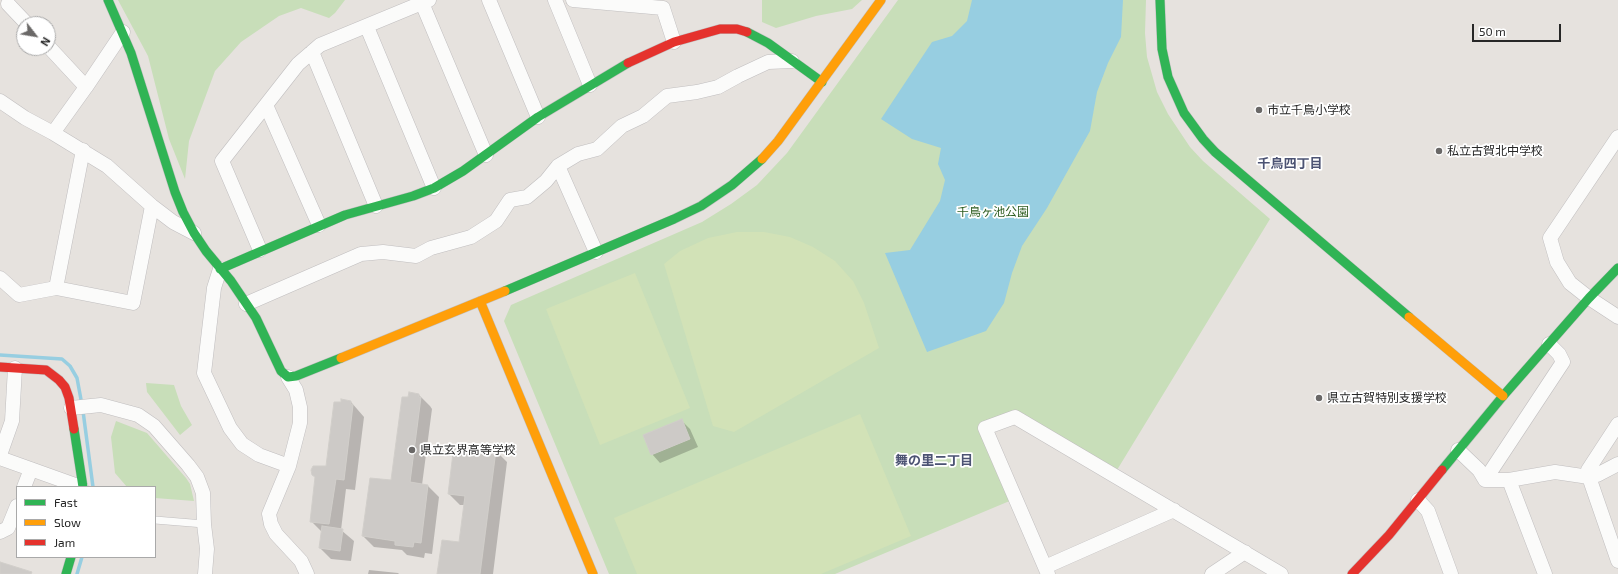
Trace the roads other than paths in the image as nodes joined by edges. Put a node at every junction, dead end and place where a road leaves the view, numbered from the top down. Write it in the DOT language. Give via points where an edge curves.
graph roads {
  1 [pos="108,0"];
  2 [pos="489,0"];
  3 [pos="554,0"];
  4 [pos="574,0"];
  5 [pos="881,0"];
  6 [pos="1160,0"];
  7 [pos="426,1"];
  8 [pos="7,4"];
  9 [pos="19,16"];
  10 [pos="367,27"];
  11 [pos="123,32"];
  12 [pos="674,42"];
  13 [pos="312,52"];
  14 [pos="56,55"];
  15 [pos="792,61"];
  16 [pos="822,82"];
  17 [pos="590,85"];
  18 [pos="86,87"];
  19 [pos="0,101"];
  20 [pos="266,105"];
  21 [pos="538,117"];
  22 [pos="53,133"];
  23 [pos="1618,137"];
  24 [pos="83,150"];
  25 [pos="486,155"];
  26 [pos="558,166"];
  27 [pos="434,188"];
  28 [pos="152,206"];
  29 [pos="376,206"];
  30 [pos="319,225"];
  31 [pos="194,233"];
  32 [pos="260,250"];
  33 [pos="596,252"];
  34 [pos="1618,268"];
  35 [pos="220,269"];
  36 [pos="0,278"];
  37 [pos="56,288"];
  38 [pos="1589,298"];
  39 [pos="480,301"];
  40 [pos="246,304"];
  41 [pos="1618,318"];
  42 [pos="1549,344"];
  43 [pos="0,366"];
  44 [pos="15,368"];
  45 [pos="288,377"];
  46 [pos="1504,396"];
  47 [pos="71,408"];
  48 [pos="1618,424"];
  49 [pos="1458,450"];
  50 [pos="0,455"];
  51 [pos="0,458"];
  52 [pos="1618,464"];
  53 [pos="289,466"];
  54 [pos="31,469"];
  55 [pos="1589,477"];
  56 [pos="1485,480"];
  57 [pos="1509,480"];
  58 [pos="24,486"];
  59 [pos="79,486"];
  60 [pos="82,486"];
  61 [pos="1418,500"];
  62 [pos="16,508"];
  63 [pos="1174,510"];
  64 [pos="156,520"];
  65 [pos="204,524"];
  66 [pos="0,532"];
  67 [pos="1245,552"];
  68 [pos="71,558"];
  69 [pos="1618,561"];
  70 [pos="1046,570"];
  71 [pos="66,574"];
  72 [pos="205,574"];
  73 [pos="306,574"];
  74 [pos="593,574"];
  75 [pos="1212,574"];
  76 [pos="1281,574"];
  77 [pos="1352,574"];
  78 [pos="1451,574"];
  79 [pos="1545,574"];
  1 -- 11 [label="street"];
  2 -- 21 [label="street"];
  3 -- 17 [label="street"];
  4 -- 12 [label="street" via="663,8"];
  5 -- 16 [label="street"];
  6 -- 46 [label="street" via="1162,50 1168,77 1184,113 1203,139 1221,157"];
  7 -- 10 [label="street"];
  7 -- 25 [label="street"];
  8 -- 9 [label="street"];
  10 -- 13 [label="street" via="320,45"];
  10 -- 27 [label="street"];
  11 -- 18 [label="street"];
  11 -- 31 [label="street" via="175,192"];
  12 -- 15 [label="street" via="720,29 736,29 768,43"];
  12 -- 17 [label="street" via="636,58"];
  13 -- 20 [label="street" via="298,64"];
  13 -- 29 [label="street"];
  14 -- 18 [label="street"];
  15 -- 16 [label="street"];
  15 -- 26 [label="street" via="768,62 718,87 667,96 643,116 622,126 597,148 578,154"];
  16 -- 33 [label="street" via="759,163 732,186 681,216"];
  17 -- 21 [label="street"];
  18 -- 22 [label="street"];
  19 -- 22 [label="street"];
  20 -- 30 [label="street"];
  20 -- 32 [label="street" via="222,161"];
  21 -- 25 [label="street"];
  22 -- 24 [label="street"];
  23 -- 38 [label="street" via="1550,238 1557,262 1570,283"];
  24 -- 28 [label="street" via="107,166"];
  24 -- 37 [label="street"];
  25 -- 27 [label="street" via="463,172"];
  26 -- 33 [label="street"];
  26 -- 40 [label="street" via="546,181 527,197 510,200 496,221 471,237 431,248 416,256 383,252 361,254"];
  27 -- 29 [label="street"];
  28 -- 31 [label="street" via="173,222"];
  28 -- 37 [label="street" via="133,303"];
  29 -- 30 [label="street"];
  30 -- 32 [label="street"];
  31 -- 35 [label="street"];
  32 -- 35 [label="street"];
  33 -- 39 [label="street"];
  34 -- 38 [label="street"];
  35 -- 40 [label="street"];
  35 -- 53 [label="street" via="214,288 204,373 230,428 242,444 259,455"];
  36 -- 37 [label="street" via="19,295"];
  38 -- 41 [label="street"];
  38 -- 42 [label="street"];
  39 -- 45 [label="street" via="296,376"];
  39 -- 74 [label="street"];
  40 -- 45 [label="street" via="256,318 281,370"];
  42 -- 46 [label="street"];
  42 -- 56 [label="street" via="1563,362"];
  43 -- 44 [label="street"];
  44 -- 47 [label="street" via="46,370 65,387"];
  44 -- 50 [label="street" via="12,421"];
  45 -- 53 [label="street" via="296,390 300,407 300,423"];
  46 -- 49 [label="street"];
  47 -- 60 [label="street"];
  47 -- 65 [label="street" via="101,405 138,416 154,426 197,477 203,493"];
  48 -- 55 [label="street" via="1588,470"];
  49 -- 56 [label="street" via="1480,470"];
  49 -- 61 [label="street"];
  51 -- 54 [label="street"];
  52 -- 55 [label="street"];
  53 -- 73 [label="street" via="269,514 276,534 301,561"];
  54 -- 58 [label="street"];
  54 -- 59 [label="street"];
  55 -- 57 [label="street" via="1555,472"];
  55 -- 69 [label="street"];
  56 -- 57 [label="street"];
  57 -- 79 [label="street"];
  61 -- 77 [label="street"];
  61 -- 78 [label="street" via="1428,511"];
  62 -- 66 [label="street" via="8,528"];
  63 -- 67 [label="street"];
  63 -- 70 [label="street"];
  63 -- 70 [label="street" via="1015,417 985,428"];
  64 -- 65 [label="lane"];
  65 -- 72 [label="street" via="207,549"];
  67 -- 75 [label="street"];
  67 -- 76 [label="street"];
  68 -- 71 [label="street"];
}
